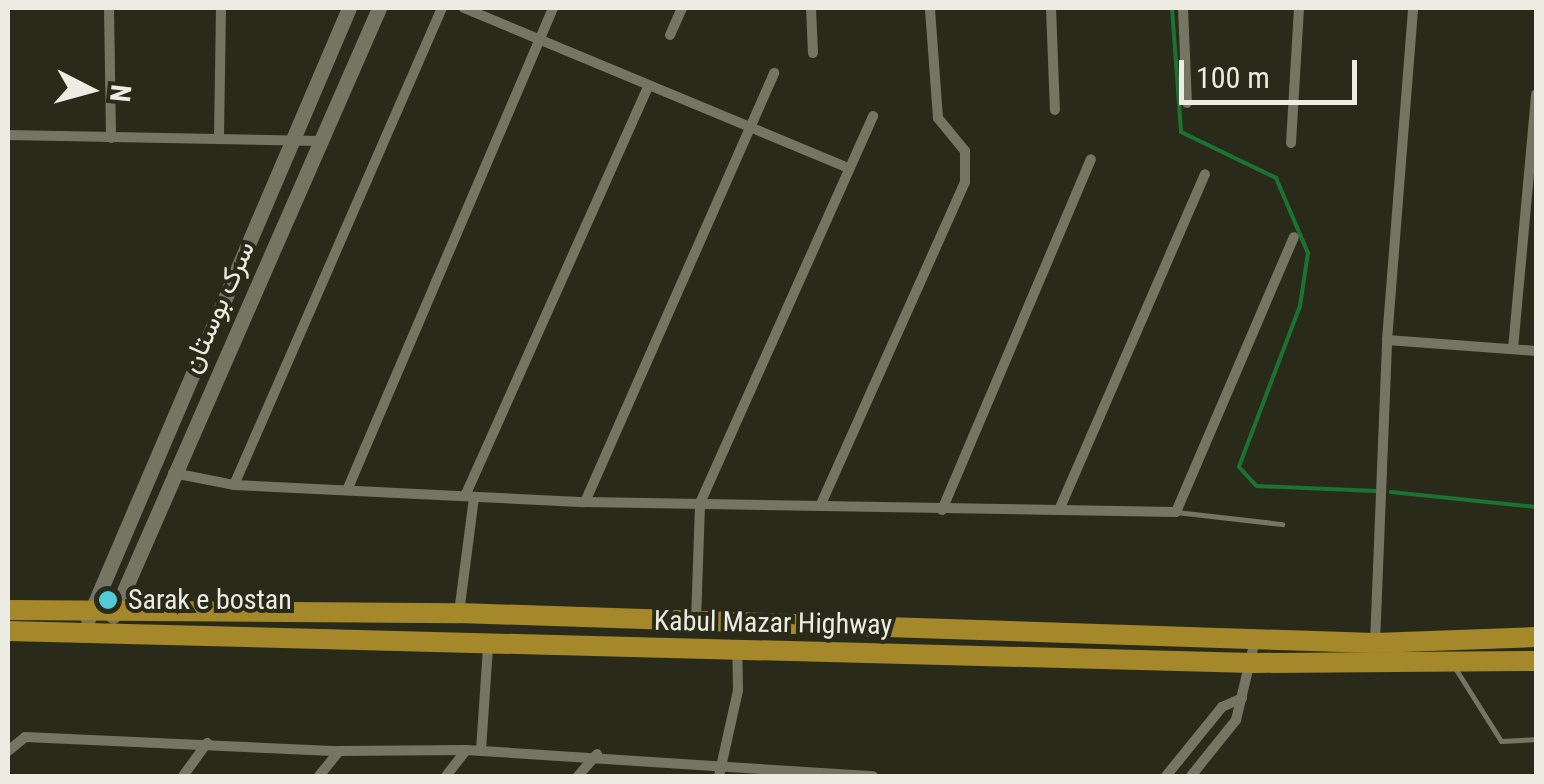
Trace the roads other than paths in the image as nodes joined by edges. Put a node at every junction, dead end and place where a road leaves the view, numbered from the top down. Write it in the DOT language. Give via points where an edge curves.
graph roads {
  1 [pos="108,8"];
  2 [pos="221,8"];
  3 [pos="349,8"];
  4 [pos="379,8"];
  5 [pos="442,8"];
  6 [pos="464,8"];
  7 [pos="553,8"];
  8 [pos="682,8"];
  9 [pos="811,8"];
  10 [pos="930,8"];
  11 [pos="1051,8"];
  12 [pos="1183,8"];
  13 [pos="1299,8"];
  14 [pos="1413,8"];
  15 [pos="670,35"];
  16 [pos="540,38"];
  17 [pos="813,53"];
  18 [pos="774,74"];
  19 [pos="649,85"];
  20 [pos="1536,94"];
  21 [pos="1188,103"];
  22 [pos="1055,110"];
  23 [pos="872,116"];
  24 [pos="750,127"];
  25 [pos="8,135"];
  26 [pos="219,135"];
  27 [pos="110,138"];
  28 [pos="290,138"];
  29 [pos="319,141"];
  30 [pos="1291,144"];
  31 [pos="1091,158"];
  32 [pos="849,168"];
  33 [pos="1205,174"];
  34 [pos="1294,237"];
  35 [pos="1388,340"];
  36 [pos="1512,349"];
  37 [pos="1536,351"];
  38 [pos="172,473"];
  39 [pos="234,485"];
  40 [pos="348,488"];
  41 [pos="469,497"];
  42 [pos="585,502"];
  43 [pos="700,503"];
  44 [pos="821,504"];
  45 [pos="942,510"];
  46 [pos="1059,510"];
  47 [pos="1176,512"];
  48 [pos="1282,524"];
  49 [pos="113,608"];
  50 [pos="8,610"];
  51 [pos="459,613"];
  52 [pos="88,619"];
  53 [pos="696,621"];
  54 [pos="112,630"];
  55 [pos="8,632"];
  56 [pos="1536,637"];
  57 [pos="1255,640"];
  58 [pos="1453,641"];
  59 [pos="1375,643"];
  60 [pos="488,646"];
  61 [pos="737,649"];
  62 [pos="1536,661"];
  63 [pos="1253,663"];
  64 [pos="1454,666"];
  65 [pos="1242,698"];
  66 [pos="1536,739"];
  67 [pos="208,743"];
  68 [pos="466,750"];
  69 [pos="481,750"];
  70 [pos="8,751"];
  71 [pos="339,751"];
  72 [pos="596,754"];
  73 [pos="722,773"];
  74 [pos="1170,775"];
  75 [pos="183,776"];
  76 [pos="319,776"];
  77 [pos="446,776"];
  78 [pos="578,776"];
  79 [pos="836,776"];
  80 [pos="872,776"];
  81 [pos="1190,776"];
  1 -- 27 [label="street"];
  2 -- 26 [label="street"];
  3 -- 28 [label="street, سرک بوستان"];
  4 -- 29 [label="street, سرک بوستان"];
  5 -- 39 [label="street"];
  6 -- 16 [label="street"];
  7 -- 16 [label="street"];
  8 -- 15 [label="street"];
  9 -- 17 [label="street"];
  10 -- 44 [label="street" via="938,118 965,151 964,182"];
  11 -- 22 [label="street"];
  12 -- 21 [label="street"];
  13 -- 30 [label="street"];
  14 -- 35 [label="street"];
  16 -- 19 [label="street"];
  16 -- 40 [label="street"];
  18 -- 24 [label="street"];
  19 -- 24 [label="street"];
  19 -- 41 [label="street"];
  20 -- 36 [label="street"];
  23 -- 32 [label="street"];
  24 -- 32 [label="street"];
  24 -- 42 [label="street"];
  25 -- 27 [label="street"];
  26 -- 27 [label="street"];
  26 -- 28 [label="street"];
  28 -- 29 [label="street"];
  28 -- 52 [label="street, سرک بوستان"];
  29 -- 38 [label="street, سرک بوستان"];
  31 -- 45 [label="street"];
  32 -- 43 [label="street"];
  33 -- 46 [label="street"];
  34 -- 47 [label="street"];
  35 -- 36 [label="street"];
  35 -- 59 [label="street"];
  36 -- 37 [label="street"];
  38 -- 39 [label="street"];
  38 -- 49 [label="street, سرک بوستان"];
  39 -- 40 [label="street"];
  40 -- 41 [label="street"];
  41 -- 42 [label="street"];
  41 -- 51 [label="street"];
  42 -- 43 [label="street"];
  43 -- 44 [label="street"];
  43 -- 53 [label="street"];
  44 -- 45 [label="street"];
  45 -- 46 [label="street"];
  46 -- 47 [label="street"];
  47 -- 48 [label="lane"];
  49 -- 51 [label="highway, Kabul Mazar Highway"];
  49 -- 52 [label="highway, Kabul Mazar Highway"];
  49 -- 54 [label="street, سرک بوستان"];
  50 -- 52 [label="highway, Kabul Mazar Highway"];
  51 -- 53 [label="highway, Kabul Mazar Highway"];
  52 -- 54 [label="highway, Kabul Mazar Highway"];
  52 -- 55 [label="highway, Kabul Mazar Highway"];
  53 -- 57 [label="highway, Kabul Mazar Highway"];
  54 -- 60 [label="highway, Kabul Mazar Highway"];
  56 -- 58 [label="highway, Kabul Mazar Highway"];
  57 -- 59 [label="highway, Kabul Mazar Highway"];
  57 -- 63 [label="street"];
  58 -- 59 [label="highway, Kabul Mazar Highway"];
  58 -- 64 [label="highway"];
  60 -- 61 [label="highway, Kabul Mazar Highway"];
  60 -- 69 [label="street"];
  61 -- 63 [label="highway, Kabul Mazar Highway"];
  61 -- 73 [label="street" via="738,690"];
  62 -- 64 [label="highway, Kabul Mazar Highway"];
  63 -- 64 [label="highway, Kabul Mazar Highway"];
  63 -- 65 [label="street"];
  64 -- 66 [label="lane" via="1501,741"];
  65 -- 74 [label="street" via="1222,707"];
  65 -- 81 [label="street" via="1236,720"];
  67 -- 70 [label="street" via="25,737"];
  67 -- 71 [label="street"];
  67 -- 75 [label="street"];
  68 -- 69 [label="street"];
  68 -- 71 [label="street"];
  68 -- 77 [label="street"];
  69 -- 72 [label="street"];
  71 -- 76 [label="street"];
  72 -- 73 [label="street"];
  72 -- 78 [label="street"];
  73 -- 79 [label="street"];
  79 -- 80 [label="street"];
}
